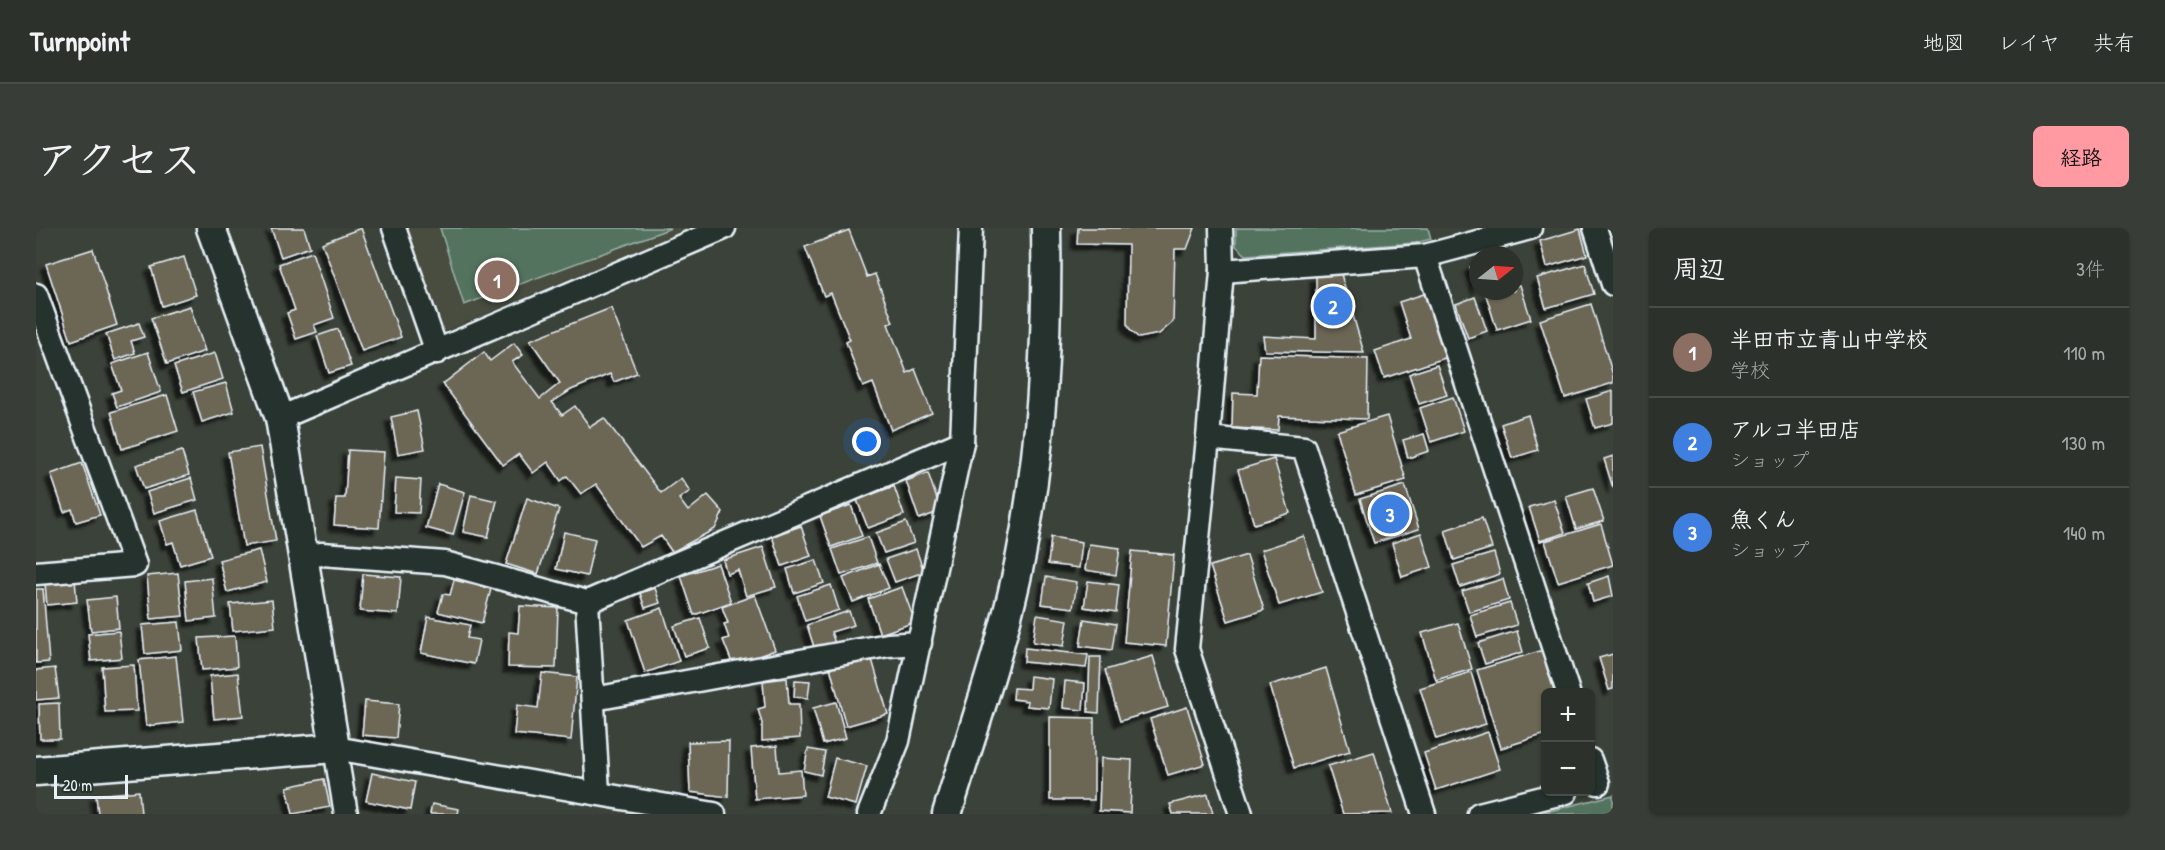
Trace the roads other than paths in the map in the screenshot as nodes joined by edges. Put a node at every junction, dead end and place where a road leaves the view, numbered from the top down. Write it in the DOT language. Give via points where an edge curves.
graph roads {
  1 [pos="211,228"];
  2 [pos="394,228"];
  3 [pos="724,228"];
  4 [pos="971,228"];
  5 [pos="1046,228"];
  6 [pos="1221,228"];
  7 [pos="1530,228"];
  8 [pos="1595,228"];
  9 [pos="1425,256"];
  10 [pos="1222,271"];
  11 [pos="1613,284"];
  12 [pos="36,295"];
  13 [pos="43,334"];
  14 [pos="437,352"];
  15 [pos="280,418"];
  16 [pos="1208,438"];
  17 [pos="962,442"];
  18 [pos="304,556"];
  19 [pos="36,573"];
  20 [pos="587,602"];
  21 [pos="920,643"];
  22 [pos="1567,688"];
  23 [pos="594,699"];
  24 [pos="335,748"];
  25 [pos="36,771"];
  26 [pos="598,793"];
  27 [pos="1550,796"];
  28 [pos="346,814"];
  29 [pos="714,814"];
  30 [pos="869,814"];
  31 [pos="947,814"];
  32 [pos="1241,814"];
  33 [pos="1424,814"];
  34 [pos="1479,814"];
  1 -- 15 [label="street"];
  2 -- 14 [label="street"];
  3 -- 14 [label="street"];
  4 -- 17 [label="street"];
  5 -- 31 [label="street" via="1043,393 1021,556 1002,634"];
  6 -- 10 [label="street"];
  7 -- 9 [label="street"];
  8 -- 11 [label="street"];
  9 -- 10 [label="street"];
  9 -- 22 [label="street"];
  10 -- 16 [label="street"];
  12 -- 13 [label="street"];
  13 -- 19 [label="street" via="135,565"];
  14 -- 15 [label="street"];
  15 -- 18 [label="street"];
  16 -- 32 [label="street" via="1187,649"];
  16 -- 33 [label="street" via="1305,448"];
  17 -- 20 [label="street"];
  17 -- 21 [label="street"];
  18 -- 20 [label="street" via="445,563"];
  18 -- 24 [label="street"];
  20 -- 23 [label="street"];
  21 -- 23 [label="street" via="888,645"];
  21 -- 30 [label="street" via="898,741"];
  23 -- 26 [label="street"];
  24 -- 25 [label="street"];
  24 -- 26 [label="street"];
  24 -- 28 [label="street"];
  26 -- 29 [label="street"];
  27 -- 34 [label="street"];
}
